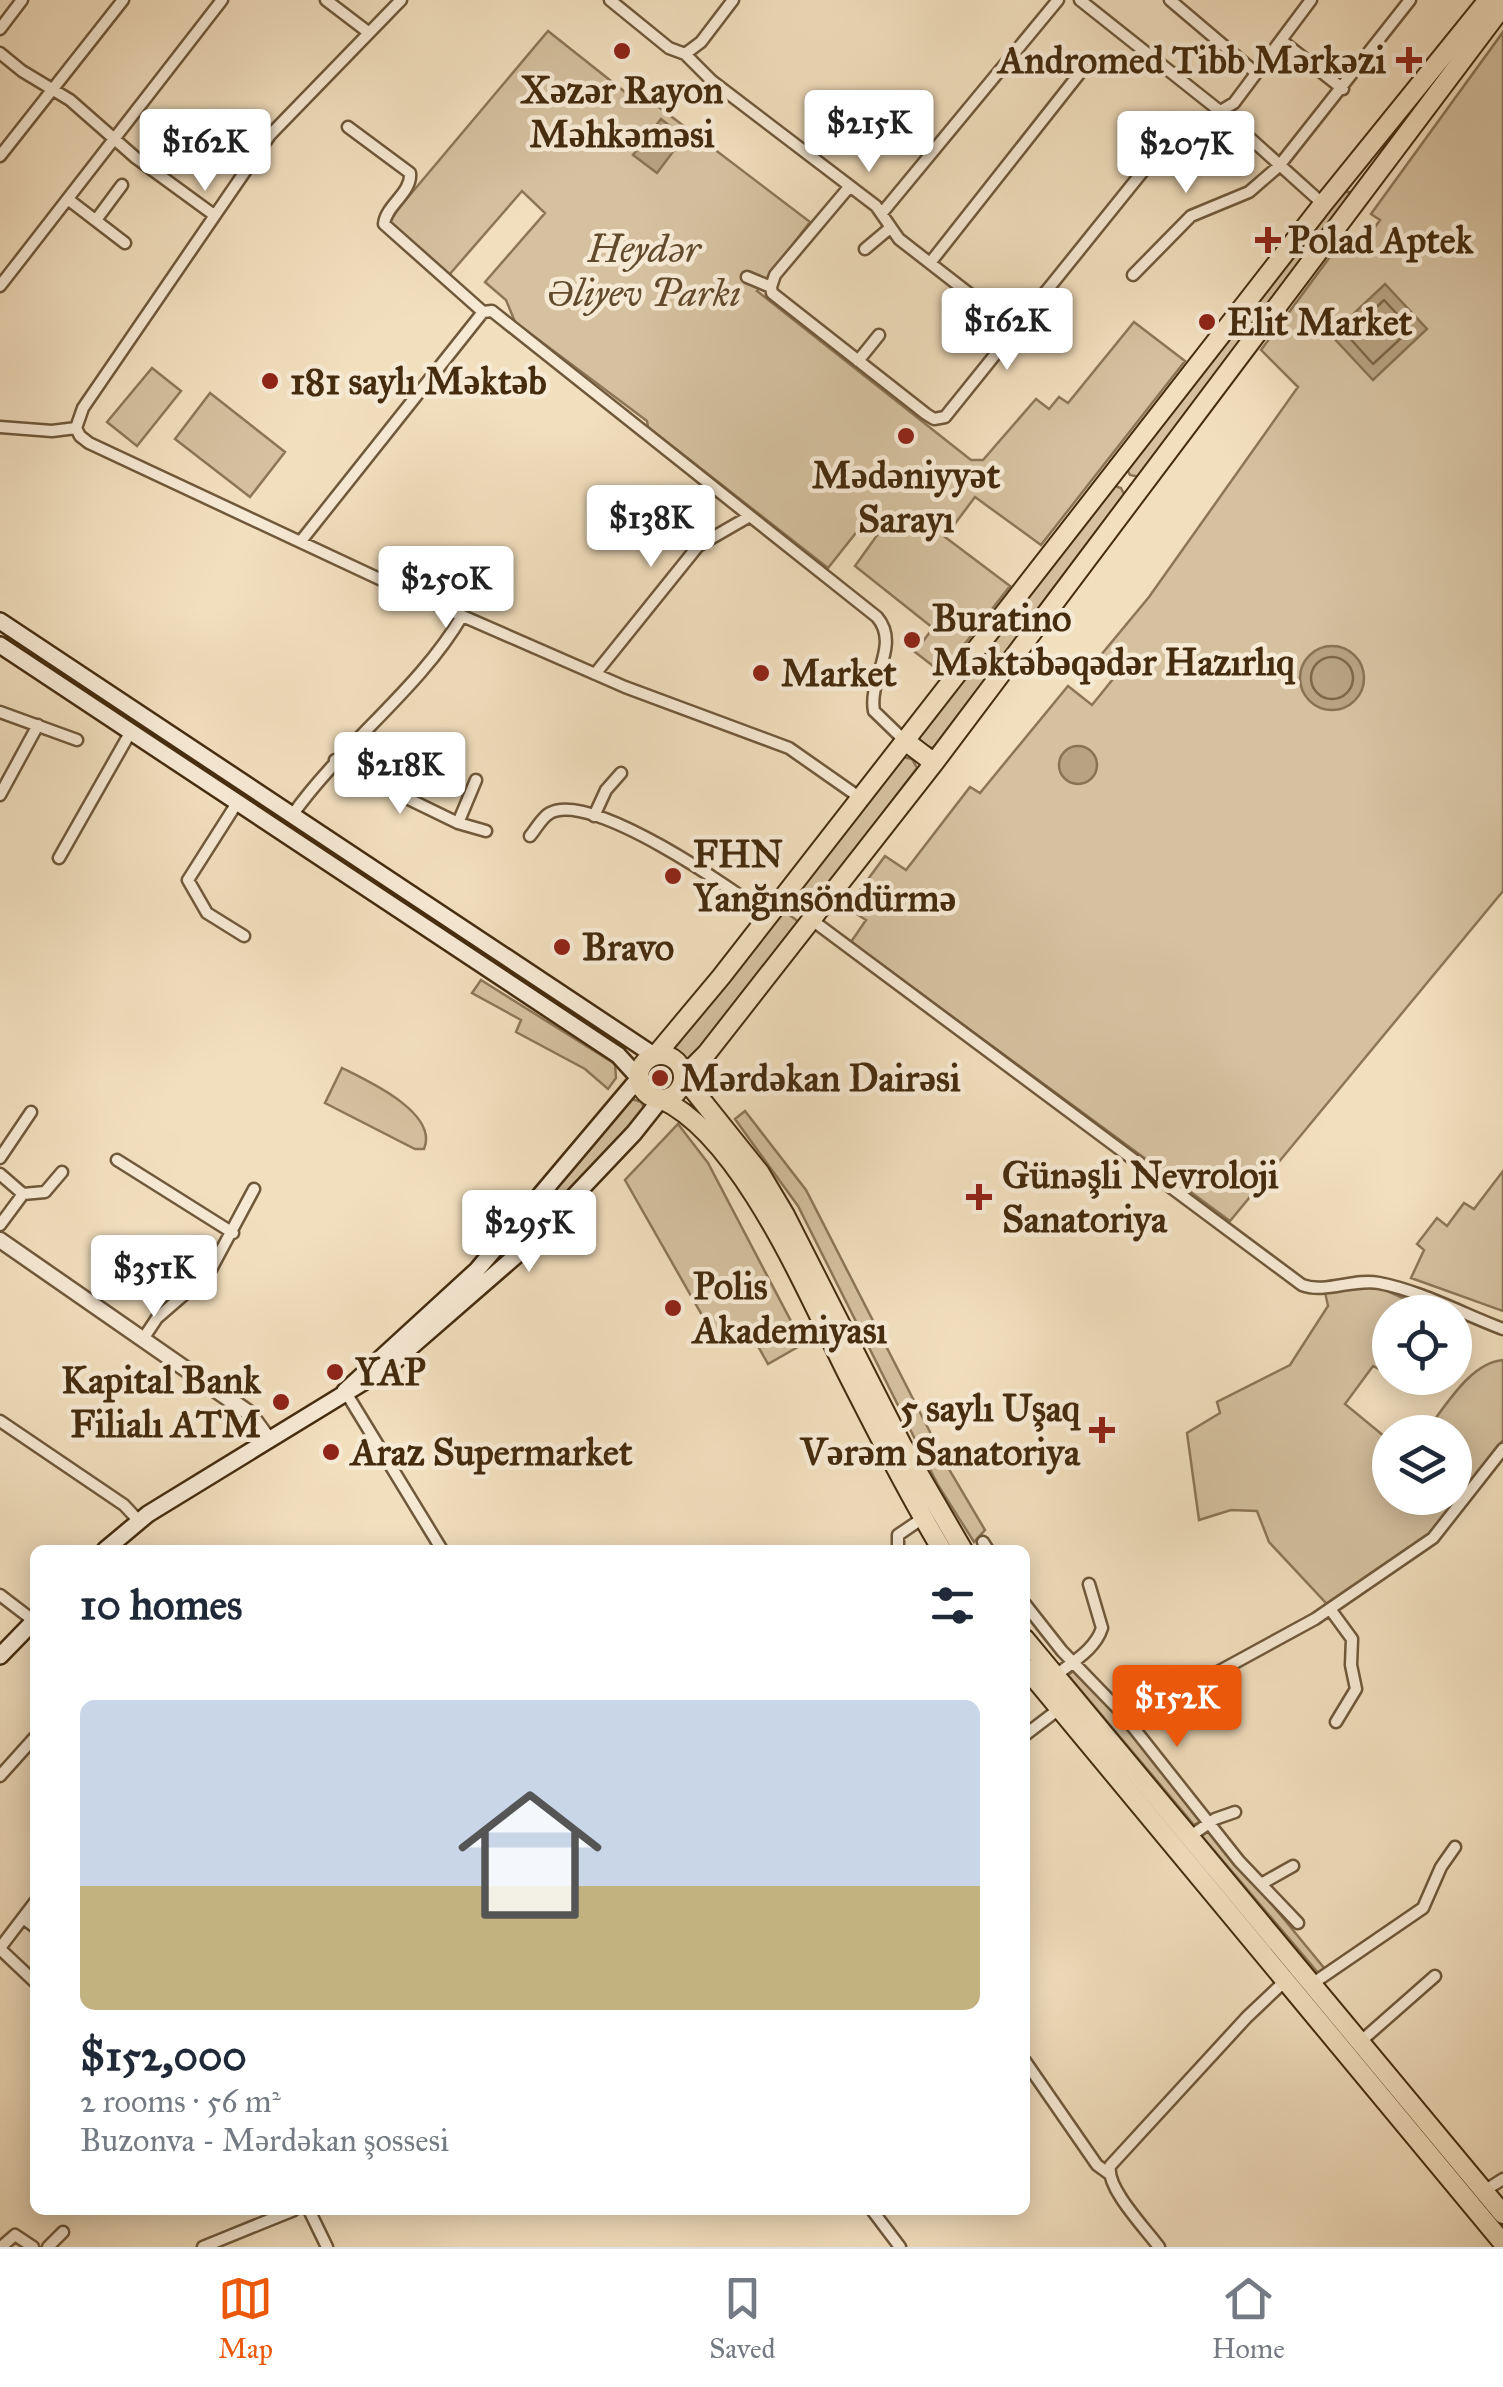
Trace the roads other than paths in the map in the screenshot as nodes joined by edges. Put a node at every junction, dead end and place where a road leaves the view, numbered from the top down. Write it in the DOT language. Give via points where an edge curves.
graph roads {
  1 [pos="22,0"];
  2 [pos="123,0"];
  3 [pos="222,0"];
  4 [pos="326,0"];
  5 [pos="401,0"];
  6 [pos="610,0"];
  7 [pos="733,0"];
  8 [pos="1058,0"];
  9 [pos="1080,0"];
  10 [pos="1170,0"];
  11 [pos="1410,0"];
  12 [pos="1488,0"];
  13 [pos="1305,2"];
  14 [pos="1503,6"];
  15 [pos="0,29"];
  16 [pos="368,32"];
  17 [pos="1282,41"];
  18 [pos="0,53"];
  19 [pos="685,54"];
  20 [pos="1083,68"];
  21 [pos="1256,74"];
  22 [pos="1343,89"];
  23 [pos="53,90"];
  24 [pos="1221,112"];
  25 [pos="348,127"];
  26 [pos="116,140"];
  27 [pos="0,156"];
  28 [pos="1280,166"];
  29 [pos="1344,178"];
  30 [pos="122,185"];
  31 [pos="850,186"];
  32 [pos="1362,192"];
  33 [pos="69,200"];
  34 [pos="1323,204"];
  35 [pos="882,213"];
  36 [pos="214,215"];
  37 [pos="96,220"];
  38 [pos="890,228"];
  39 [pos="125,243"];
  40 [pos="865,249"];
  41 [pos="930,263"];
  42 [pos="1134,275"];
  43 [pos="747,277"];
  44 [pos="0,286"];
  45 [pos="770,287"];
  46 [pos="483,312"];
  47 [pos="1016,330"];
  48 [pos="879,335"];
  49 [pos="858,361"];
  50 [pos="0,427"];
  51 [pos="76,428"];
  52 [pos="1113,472"];
  53 [pos="1138,491"];
  54 [pos="750,516"];
  55 [pos="300,541"];
  56 [pos="462,616"];
  57 [pos="0,621"];
  58 [pos="16,632"];
  59 [pos="2,649"];
  60 [pos="596,674"];
  61 [pos="136,711"];
  62 [pos="0,712"];
  63 [pos="38,725"];
  64 [pos="127,730"];
  65 [pos="77,740"];
  66 [pos="904,740"];
  67 [pos="335,760"];
  68 [pos="934,763"];
  69 [pos="621,773"];
  70 [pos="476,780"];
  71 [pos="0,794"];
  72 [pos="859,797"];
  73 [pos="237,803"];
  74 [pos="293,814"];
  75 [pos="594,816"];
  76 [pos="458,823"];
  77 [pos="486,830"];
  78 [pos="530,836"];
  79 [pos="59,858"];
  80 [pos="783,897"];
  81 [pos="768,916"];
  82 [pos="812,920"];
  83 [pos="465,930"];
  84 [pos="244,936"];
  85 [pos="454,946"];
  86 [pos="655,1056"];
  87 [pos="683,1077"];
  88 [pos="638,1078"];
  89 [pos="661,1100"];
  90 [pos="31,1112"];
  91 [pos="0,1158"];
  92 [pos="117,1160"];
  93 [pos="62,1172"];
  94 [pos="0,1174"];
  95 [pos="254,1189"];
  96 [pos="23,1194"];
  97 [pos="0,1225"];
  98 [pos="233,1233"];
  99 [pos="0,1240"];
  100 [pos="1503,1329"];
  101 [pos="142,1339"];
  102 [pos="346,1391"];
  103 [pos="0,1420"];
  104 [pos="268,1440"];
  105 [pos="1503,1448"];
  106 [pos="923,1518"];
  107 [pos="138,1520"];
  108 [pos="111,1545"];
  109 [pos="438,1545"];
  110 [pos="898,1545"];
  111 [pos="939,1545"];
  112 [pos="960,1545"];
  113 [pos="1089,1584"];
  114 [pos="0,1595"];
  115 [pos="1330,1609"];
  116 [pos="1030,1610"];
  117 [pos="30,1616"];
  118 [pos="30,1625"];
  119 [pos="1030,1646"];
  120 [pos="0,1656"];
  121 [pos="1073,1662"];
  122 [pos="1030,1673"];
  123 [pos="1055,1676"];
  124 [pos="1200,1680"];
  125 [pos="1212,1697"];
  126 [pos="1059,1708"];
  127 [pos="1128,1721"];
  128 [pos="1336,1722"];
  129 [pos="1030,1731"];
  130 [pos="30,1743"];
  131 [pos="0,1776"];
  132 [pos="1236,1812"];
  133 [pos="1210,1822"];
  134 [pos="1188,1836"];
  135 [pos="1455,1847"];
  136 [pos="1293,1866"];
  137 [pos="1260,1884"];
  138 [pos="30,1908"];
  139 [pos="22,1918"];
  140 [pos="1298,1923"];
  141 [pos="30,1924"];
  142 [pos="0,1949"];
  143 [pos="1435,1976"];
  144 [pos="30,1977"];
  145 [pos="1285,1981"];
  146 [pos="1312,1984"];
  147 [pos="1360,2042"];
  148 [pos="1030,2068"];
  149 [pos="1108,2173"];
  150 [pos="1503,2178"];
  151 [pos="1484,2192"];
  152 [pos="1503,2214"];
  153 [pos="271,2215"];
  154 [pos="311,2215"];
  155 [pos="876,2215"];
  156 [pos="63,2232"];
  157 [pos="1503,2243"];
  158 [pos="1,2247"];
  159 [pos="33,2247"];
  160 [pos="48,2247"];
  161 [pos="202,2247"];
  162 [pos="327,2247"];
  163 [pos="900,2247"];
  164 [pos="1158,2247"];
  1 -- 15 [label="street"];
  2 -- 23 [label="street"];
  3 -- 26 [label="street"];
  4 -- 16 [label="street"];
  5 -- 16 [label="street"];
  6 -- 19 [label="street"];
  7 -- 19 [label="street"];
  8 -- 35 [label="street"];
  9 -- 24 [label="street"];
  10 -- 21 [label="street"];
  11 -- 22 [label="street"];
  12 -- 29 [label="main road"];
  13 -- 17 [label="street"];
  14 -- 32 [label="main road"];
  16 -- 36 [label="street" via="270,135"];
  17 -- 21 [label="street"];
  17 -- 22 [label="street"];
  18 -- 23 [label="street"];
  19 -- 31 [label="street"];
  20 -- 41 [label="street"];
  21 -- 24 [label="street"];
  22 -- 28 [label="street"];
  23 -- 26 [label="street"];
  23 -- 27 [label="street"];
  24 -- 28 [label="street"];
  24 -- 47 [label="street" via="1164,145"];
  25 -- 46 [label="street" via="410,173 384,224"];
  26 -- 33 [label="street"];
  26 -- 36 [label="street"];
  28 -- 34 [label="street"];
  28 -- 42 [label="street" via="1249,192 1191,216"];
  29 -- 32 [label="main road"];
  29 -- 34 [label="main road"];
  30 -- 37 [label="street"];
  31 -- 35 [label="street"];
  31 -- 45 [label="street"];
  32 -- 53 [label="main road"];
  33 -- 37 [label="street"];
  33 -- 44 [label="street"];
  34 -- 52 [label="main road"];
  35 -- 38 [label="street"];
  36 -- 51 [label="street" via="82,408"];
  37 -- 39 [label="street"];
  38 -- 40 [label="street"];
  38 -- 41 [label="street"];
  41 -- 47 [label="street"];
  43 -- 45 [label="street"];
  45 -- 49 [label="street"];
  46 -- 54 [label="street" via="498,314"];
  46 -- 55 [label="street"];
  47 -- 49 [label="street" via="938,419"];
  48 -- 49 [label="street"];
  50 -- 51 [label="street"];
  51 -- 55 [label="street" via="90,443"];
  52 -- 53 [label="main road"];
  52 -- 66 [label="main road"];
  53 -- 68 [label="main road"];
  54 -- 60 [label="street" via="698,546"];
  54 -- 66 [label="street" via="883,624 874,710"];
  55 -- 56 [label="street"];
  56 -- 60 [label="street"];
  56 -- 67 [label="street" via="436,654"];
  57 -- 58 [label="main road"];
  58 -- 59 [label="street"];
  58 -- 61 [label="main road"];
  59 -- 64 [label="main road"];
  60 -- 72 [label="street" via="789,748"];
  61 -- 64 [label="main road" via="122,715"];
  61 -- 74 [label="main road"];
  62 -- 63 [label="street"];
  63 -- 65 [label="street"];
  63 -- 71 [label="street"];
  64 -- 73 [label="main road"];
  64 -- 79 [label="street"];
  66 -- 68 [label="main road"];
  66 -- 72 [label="main road"];
  67 -- 74 [label="street"];
  67 -- 76 [label="street"];
  68 -- 82 [label="main road"];
  69 -- 75 [label="street"];
  70 -- 76 [label="street"];
  72 -- 80 [label="main road"];
  73 -- 84 [label="street" via="188,880 207,913"];
  73 -- 85 [label="main road"];
  74 -- 83 [label="main road"];
  75 -- 78 [label="street" via="554,811"];
  75 -- 81 [label="street" via="703,869"];
  76 -- 77 [label="street"];
  80 -- 81 [label="main road"];
  80 -- 82 [label="main road"];
  81 -- 86 [label="main road"];
  82 -- 87 [label="main road"];
  82 -- 100 [label="street" via="1302,1284 1378,1283"];
  83 -- 85 [label="main road"];
  83 -- 86 [label="main road"];
  85 -- 88 [label="main road" via="618,1055"];
  86 -- 87 [label="main road" via="674,1060"];
  86 -- 88 [label="main road"];
  87 -- 89 [label="main road" via="674,1095"];
  87 -- 112 [label="main road" via="785,1215"];
  88 -- 89 [label="main road" via="648,1096"];
  88 -- 102 [label="main road" via="477,1270"];
  89 -- 102 [label="main road" via="488,1282 388,1367"];
  89 -- 106 [label="main road" via="698,1126 746,1184"];
  90 -- 91 [label="street"];
  92 -- 98 [label="street"];
  93 -- 96 [label="street" via="45,1192"];
  94 -- 96 [label="street"];
  95 -- 98 [label="street"];
  96 -- 97 [label="street"];
  98 -- 101 [label="street" via="208,1272"];
  99 -- 101 [label="street"];
  101 -- 104 [label="street" via="249,1413"];
  102 -- 104 [label="main road"];
  102 -- 109 [label="street"];
  103 -- 107 [label="street"];
  104 -- 107 [label="main road"];
  105 -- 115 [label="street" via="1439,1532"];
  106 -- 110 [label="street" via="898,1536"];
  106 -- 111 [label="main road"];
  107 -- 108 [label="main road"];
  113 -- 121 [label="street" via="1102,1628"];
  114 -- 117 [label="street"];
  115 -- 124 [label="street"];
  115 -- 128 [label="street" via="1352,1639 1356,1689"];
  116 -- 121 [label="street"];
  118 -- 120 [label="main road"];
  119 -- 123 [label="main road"];
  121 -- 123 [label="street"];
  121 -- 127 [label="street"];
  122 -- 126 [label="main road"];
  123 -- 134 [label="main road"];
  124 -- 125 [label="street"];
  124 -- 127 [label="street"];
  126 -- 129 [label="street"];
  126 -- 145 [label="main road"];
  127 -- 133 [label="street"];
  130 -- 131 [label="street"];
  132 -- 133 [label="street"];
  133 -- 134 [label="street"];
  133 -- 137 [label="street"];
  134 -- 146 [label="main road"];
  135 -- 146 [label="street" via="1423,1908"];
  136 -- 137 [label="street"];
  137 -- 140 [label="street"];
  138 -- 139 [label="street"];
  139 -- 141 [label="street"];
  139 -- 142 [label="street"];
  142 -- 144 [label="street"];
  143 -- 147 [label="street"];
  145 -- 149 [label="street" via="1121,2151"];
  145 -- 157 [label="main road"];
  146 -- 147 [label="main road"];
  147 -- 151 [label="main road"];
  148 -- 149 [label="street"];
  149 -- 164 [label="street"];
  150 -- 151 [label="street"];
  151 -- 152 [label="main road"];
  153 -- 161 [label="street"];
  154 -- 162 [label="street"];
  155 -- 163 [label="street"];
  156 -- 160 [label="street"];
  158 -- 159 [label="street" via="15,2235"];
}
